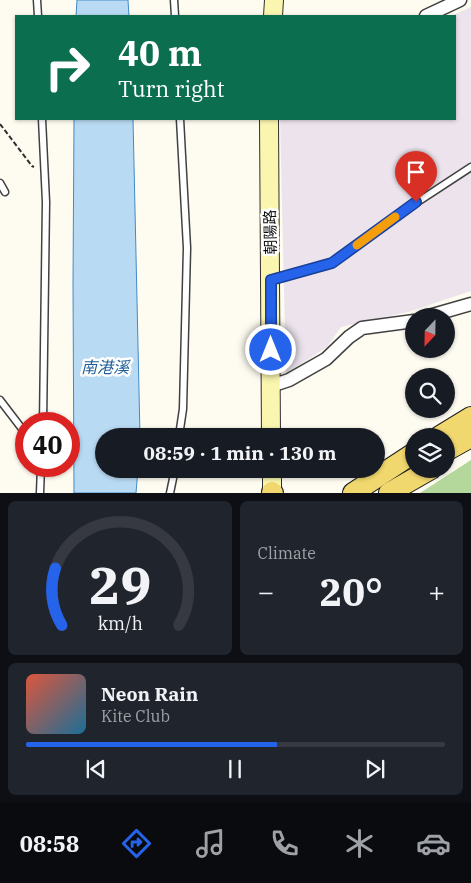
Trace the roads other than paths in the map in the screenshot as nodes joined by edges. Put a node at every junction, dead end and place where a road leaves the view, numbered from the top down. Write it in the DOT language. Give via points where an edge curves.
graph roads {
  1 [pos="37,0"];
  2 [pos="174,0"];
  3 [pos="274,0"];
  4 [pos="460,0"];
  5 [pos="38,15"];
  6 [pos="175,15"];
  7 [pos="273,15"];
  8 [pos="428,15"];
  9 [pos="42,120"];
  10 [pos="180,120"];
  11 [pos="269,120"];
  12 [pos="471,167"];
  13 [pos="0,183"];
  14 [pos="5,192"];
  15 [pos="271,280"];
  16 [pos="471,304"];
  17 [pos="455,309"];
  18 [pos="405,322"];
  19 [pos="271,386"];
  20 [pos="0,400"];
  21 [pos="44,412"];
  22 [pos="471,417"];
  23 [pos="15,420"];
  24 [pos="180,428"];
  25 [pos="271,428"];
  26 [pos="453,428"];
  27 [pos="471,430"];
  28 [pos="471,436"];
  29 [pos="455,439"];
  30 [pos="455,446"];
  31 [pos="471,446"];
  32 [pos="455,455"];
  33 [pos="405,459"];
  34 [pos="405,468"];
  35 [pos="405,475"];
  36 [pos="41,477"];
  37 [pos="173,478"];
  38 [pos="272,478"];
  39 [pos="415,478"];
  40 [pos="40,493"];
  41 [pos="170,493"];
  42 [pos="273,493"];
  43 [pos="353,493"];
  44 [pos="362,493"];
  45 [pos="375,493"];
  46 [pos="389,493"];
  1 -- 5 [label="lane"];
  2 -- 6 [label="lane"];
  3 -- 7 [label="street"];
  4 -- 8 [label="street"];
  9 -- 21 [label="lane" via="46,212"];
  10 -- 24 [label="lane" via="186,248"];
  11 -- 15 [label="street, 朝陽路"];
  12 -- 15 [label="lane" via="332,263"];
  13 -- 14 [label="lane"];
  15 -- 19 [label="street, 朝陽路"];
  16 -- 17 [label="street"];
  18 -- 19 [label="street" via="362,328 326,359 289,380"];
  19 -- 25 [label="street, 朝陽路"];
  20 -- 23 [label="lane"];
  22 -- 26 [label="main road"];
  27 -- 29 [label="main road"];
  28 -- 30 [label="main road"];
  31 -- 32 [label="main road"];
  33 -- 43 [label="main road"];
  34 -- 44 [label="main road"];
  35 -- 45 [label="main road"];
  36 -- 40 [label="lane"];
  37 -- 41 [label="lane"];
  38 -- 42 [label="street"];
  39 -- 46 [label="main road"];
}
